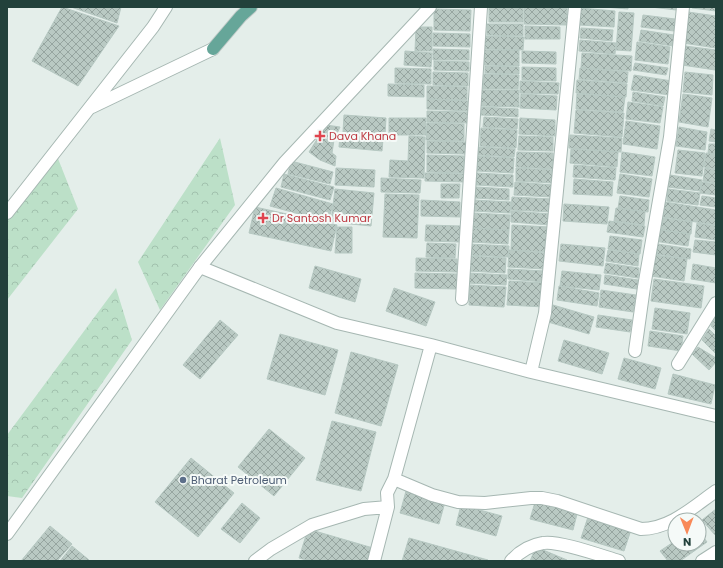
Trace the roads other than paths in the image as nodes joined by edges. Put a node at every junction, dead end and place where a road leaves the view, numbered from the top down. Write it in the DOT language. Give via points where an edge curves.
graph roads {
  1 [pos="166,7"];
  2 [pos="250,7"];
  3 [pos="430,7"];
  4 [pos="482,7"];
  5 [pos="575,7"];
  6 [pos="683,7"];
  7 [pos="213,50"];
  8 [pos="89,108"];
  9 [pos="7,213"];
  10 [pos="200,267"];
  11 [pos="462,299"];
  12 [pos="716,303"];
  13 [pos="431,345"];
  14 [pos="635,351"];
  15 [pos="678,364"];
  16 [pos="531,372"];
  17 [pos="716,416"];
  18 [pos="394,479"];
  19 [pos="716,491"];
  20 [pos="388,507"];
  21 [pos="7,534"];
  22 [pos="716,552"];
  23 [pos="604,559"];
  24 [pos="255,561"];
  25 [pos="374,561"];
  26 [pos="511,561"];
  27 [pos="619,561"];
  28 [pos="702,561"];
  1 -- 8 [label="street"];
  2 -- 7 [label="main road"];
  3 -- 10 [label="street" via="285,162"];
  4 -- 11 [label="street"];
  5 -- 16 [label="street" via="546,313"];
  6 -- 14 [label="street" via="670,136"];
  7 -- 8 [label="street"];
  8 -- 9 [label="street"];
  10 -- 13 [label="street" via="337,323"];
  10 -- 21 [label="street"];
  12 -- 15 [label="street"];
  13 -- 16 [label="street"];
  13 -- 18 [label="street"];
  16 -- 17 [label="street"];
  18 -- 19 [label="street" via="432,495 458,502 485,503 531,498 557,501 641,529 661,527"];
  18 -- 20 [label="street" via="387,493"];
  20 -- 24 [label="street" via="364,509 312,525"];
  20 -- 25 [label="street"];
  22 -- 28 [label="street"];
  23 -- 26 [label="street" via="556,543 544,543 523,551"];
  23 -- 27 [label="street"];
}
